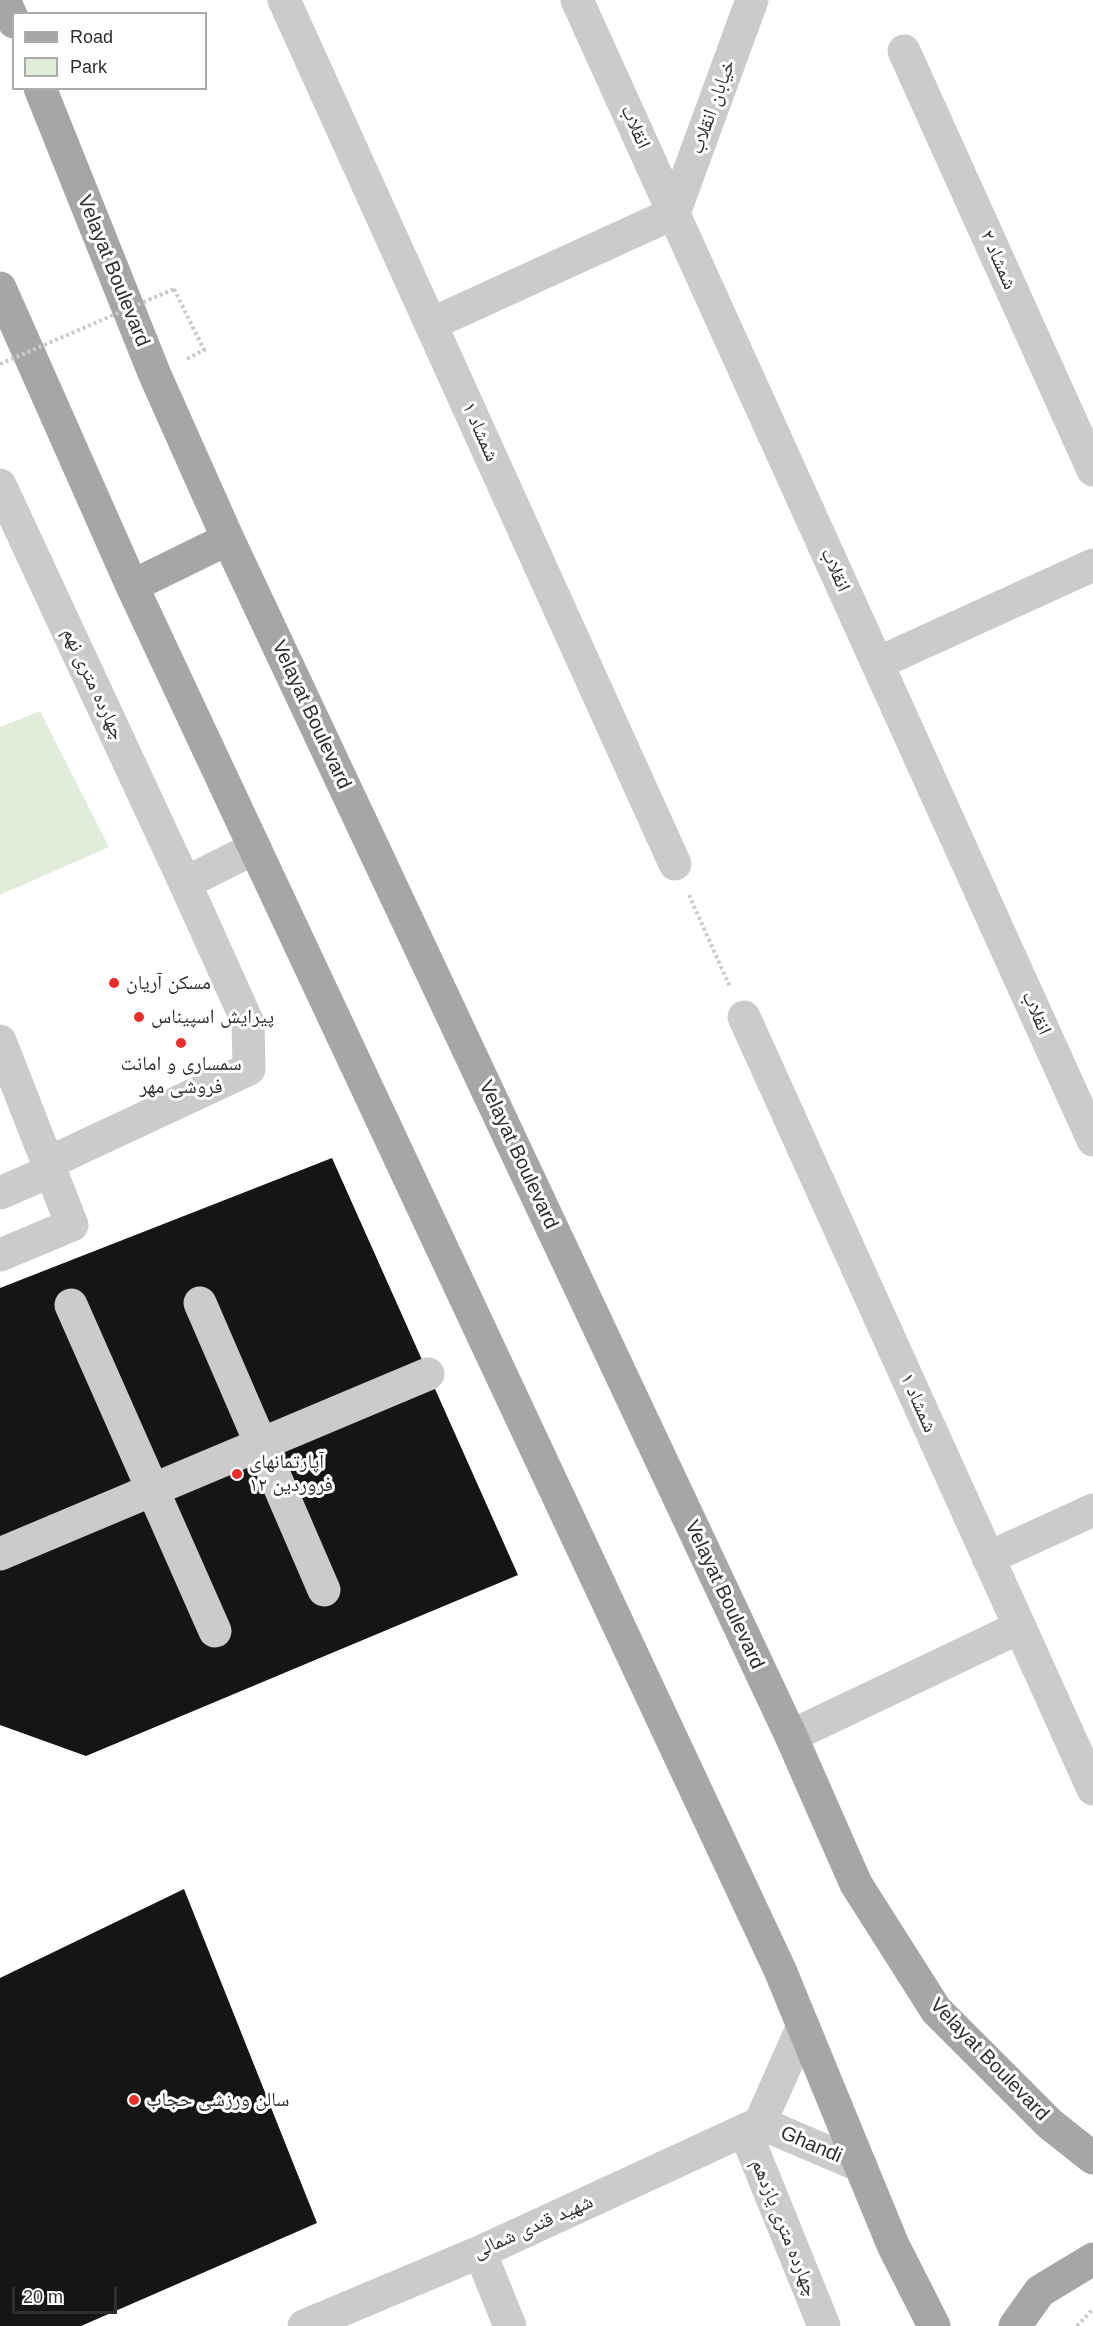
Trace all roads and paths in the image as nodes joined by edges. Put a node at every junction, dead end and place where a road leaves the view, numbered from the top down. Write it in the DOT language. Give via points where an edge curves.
graph roads {
  1 [pos="4,0"];
  2 [pos="284,0"];
  3 [pos="577,0"];
  4 [pos="752,0"];
  5 [pos="12,18"];
  6 [pos="904,51"];
  7 [pos="41,90"];
  8 [pos="674,213"];
  9 [pos="0,288"];
  10 [pos="431,324"];
  11 [pos="204,350"];
  12 [pos="0,364"];
  13 [pos="1093,470"];
  14 [pos="0,485"];
  15 [pos="228,539"];
  16 [pos="1093,565"];
  17 [pos="132,586"];
  18 [pos="878,663"];
  19 [pos="255,848"];
  20 [pos="675,864"];
  21 [pos="185,883"];
  22 [pos="744,1017"];
  23 [pos="0,1041"];
  24 [pos="1093,1140"];
  25 [pos="50,1167"];
  26 [pos="0,1193"];
  27 [pos="0,1255"];
  28 [pos="200,1303"];
  29 [pos="71,1305"];
  30 [pos="428,1374"];
  31 [pos="261,1445"];
  32 [pos="153,1490"];
  33 [pos="1093,1510"];
  34 [pos="0,1554"];
  35 [pos="988,1558"];
  36 [pos="324,1590"];
  37 [pos="1020,1627"];
  38 [pos="215,1631"];
  39 [pos="791,1736"];
  40 [pos="1093,1789"];
  41 [pos="803,2026"];
  42 [pos="753,2127"];
  43 [pos="1093,2158"];
  44 [pos="861,2166"];
  45 [pos="480,2252"];
  46 [pos="1093,2259"];
  47 [pos="1093,2310"];
  48 [pos="304,2326"];
  49 [pos="510,2326"];
  50 [pos="824,2326"];
  51 [pos="934,2326"];
  52 [pos="1015,2326"];
  53 [pos="1077,2326"];
  1 -- 5 [label="main road"];
  2 -- 10 [label="street, شمشاد ۱"];
  3 -- 8 [label="street, انقلاب"];
  4 -- 8 [label="street, خیابان انقلاب"];
  6 -- 13 [label="street, شمشاد ۲"];
  7 -- 15 [label="main road, Velayat Boulevard" via="155,375"];
  8 -- 10 [label="street"];
  8 -- 18 [label="street, انقلاب"];
  9 -- 17 [label="main road"];
  10 -- 20 [label="street, شمشاد ۱"];
  11 -- 12 [label="path, bridge" via="174,289"];
  14 -- 21 [label="street, چهارده متری نهم"];
  15 -- 17 [label="main road"];
  15 -- 39 [label="main road, Velayat Boulevard"];
  16 -- 18 [label="street"];
  17 -- 19 [label="main road"];
  18 -- 24 [label="street, انقلاب"];
  19 -- 21 [label="street"];
  19 -- 41 [label="main road"];
  20 -- 22 [label="path"];
  21 -- 25 [label="street, چهارده متری نهم" via="248,1023 249,1069"];
  22 -- 35 [label="street, شمشاد ۱"];
  23 -- 25 [label="street"];
  25 -- 26 [label="street"];
  25 -- 27 [label="street" via="72,1225"];
  28 -- 31 [label="street"];
  29 -- 32 [label="street"];
  30 -- 31 [label="street"];
  31 -- 32 [label="street"];
  31 -- 36 [label="street"];
  32 -- 34 [label="street"];
  32 -- 38 [label="street"];
  33 -- 35 [label="street"];
  35 -- 37 [label="street, شمشاد ۱"];
  37 -- 39 [label="street"];
  37 -- 40 [label="street, شمشاد ۱"];
  39 -- 43 [label="main road, Velayat Boulevard" via="856,1884 933,2006 1050,2124"];
  41 -- 42 [label="street, Ghandi"];
  41 -- 44 [label="main road"];
  42 -- 44 [label="street, Ghandi"];
  42 -- 45 [label="street, شهید قندی شمالی"];
  42 -- 50 [label="street, چهارده متری یازدهم"];
  44 -- 51 [label="main road" via="893,2246"];
  45 -- 48 [label="street, شهید قندی شمالی"];
  45 -- 49 [label="street"];
  46 -- 52 [label="main road" via="1040,2291"];
  47 -- 53 [label="path"];
}
